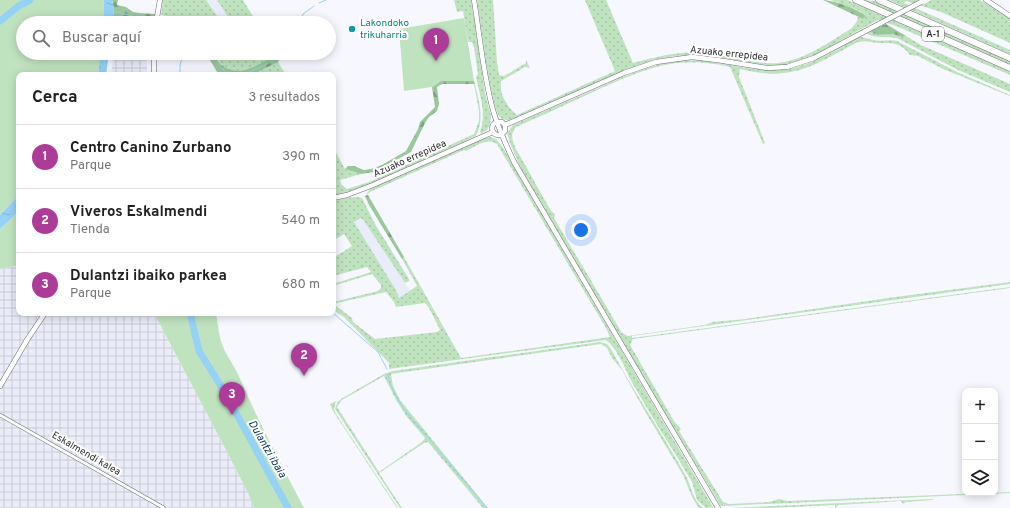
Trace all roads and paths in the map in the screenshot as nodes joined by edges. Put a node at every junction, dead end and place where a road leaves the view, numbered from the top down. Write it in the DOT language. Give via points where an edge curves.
graph roads {
  1 [pos="160,0"];
  2 [pos="474,0"];
  3 [pos="856,0"];
  4 [pos="879,0"];
  5 [pos="986,0"];
  6 [pos="923,1"];
  7 [pos="157,16"];
  8 [pos="1010,16"];
  9 [pos="1010,58"];
  10 [pos="154,60"];
  11 [pos="1010,68"];
  12 [pos="154,72"];
  13 [pos="496,122"];
  14 [pos="505,126"];
  15 [pos="492,132"];
  16 [pos="501,135"];
  17 [pos="336,197"];
  18 [pos="43,316"];
  19 [pos="0,386"];
  20 [pos="0,415"];
  21 [pos="164,508"];
  22 [pos="718,508"];
  1 -- 7 [label="street"];
  2 -- 13 [label="street" via="485,75"];
  3 -- 11 [label="highway, A-1"];
  4 -- 9 [label="highway, A-1"];
  5 -- 8 [label="street"];
  6 -- 14 [label="street, Azuako errepidea, bridge" via="814,58 787,67 767,68 692,58 656,62"];
  10 -- 12 [label="street"];
  13 -- 14 [label="street" via="502,122"];
  13 -- 15 [label="street" via="493,124"];
  13 -- 16 [label="street"];
  14 -- 16 [label="street" via="505,131"];
  15 -- 16 [label="street"];
  15 -- 17 [label="street, Azuako errepidea" via="373,185"];
  16 -- 22 [label="street" via="514,162"];
  18 -- 19 [label="street"];
  20 -- 21 [label="street, Eskalmendi kalea"];
}
